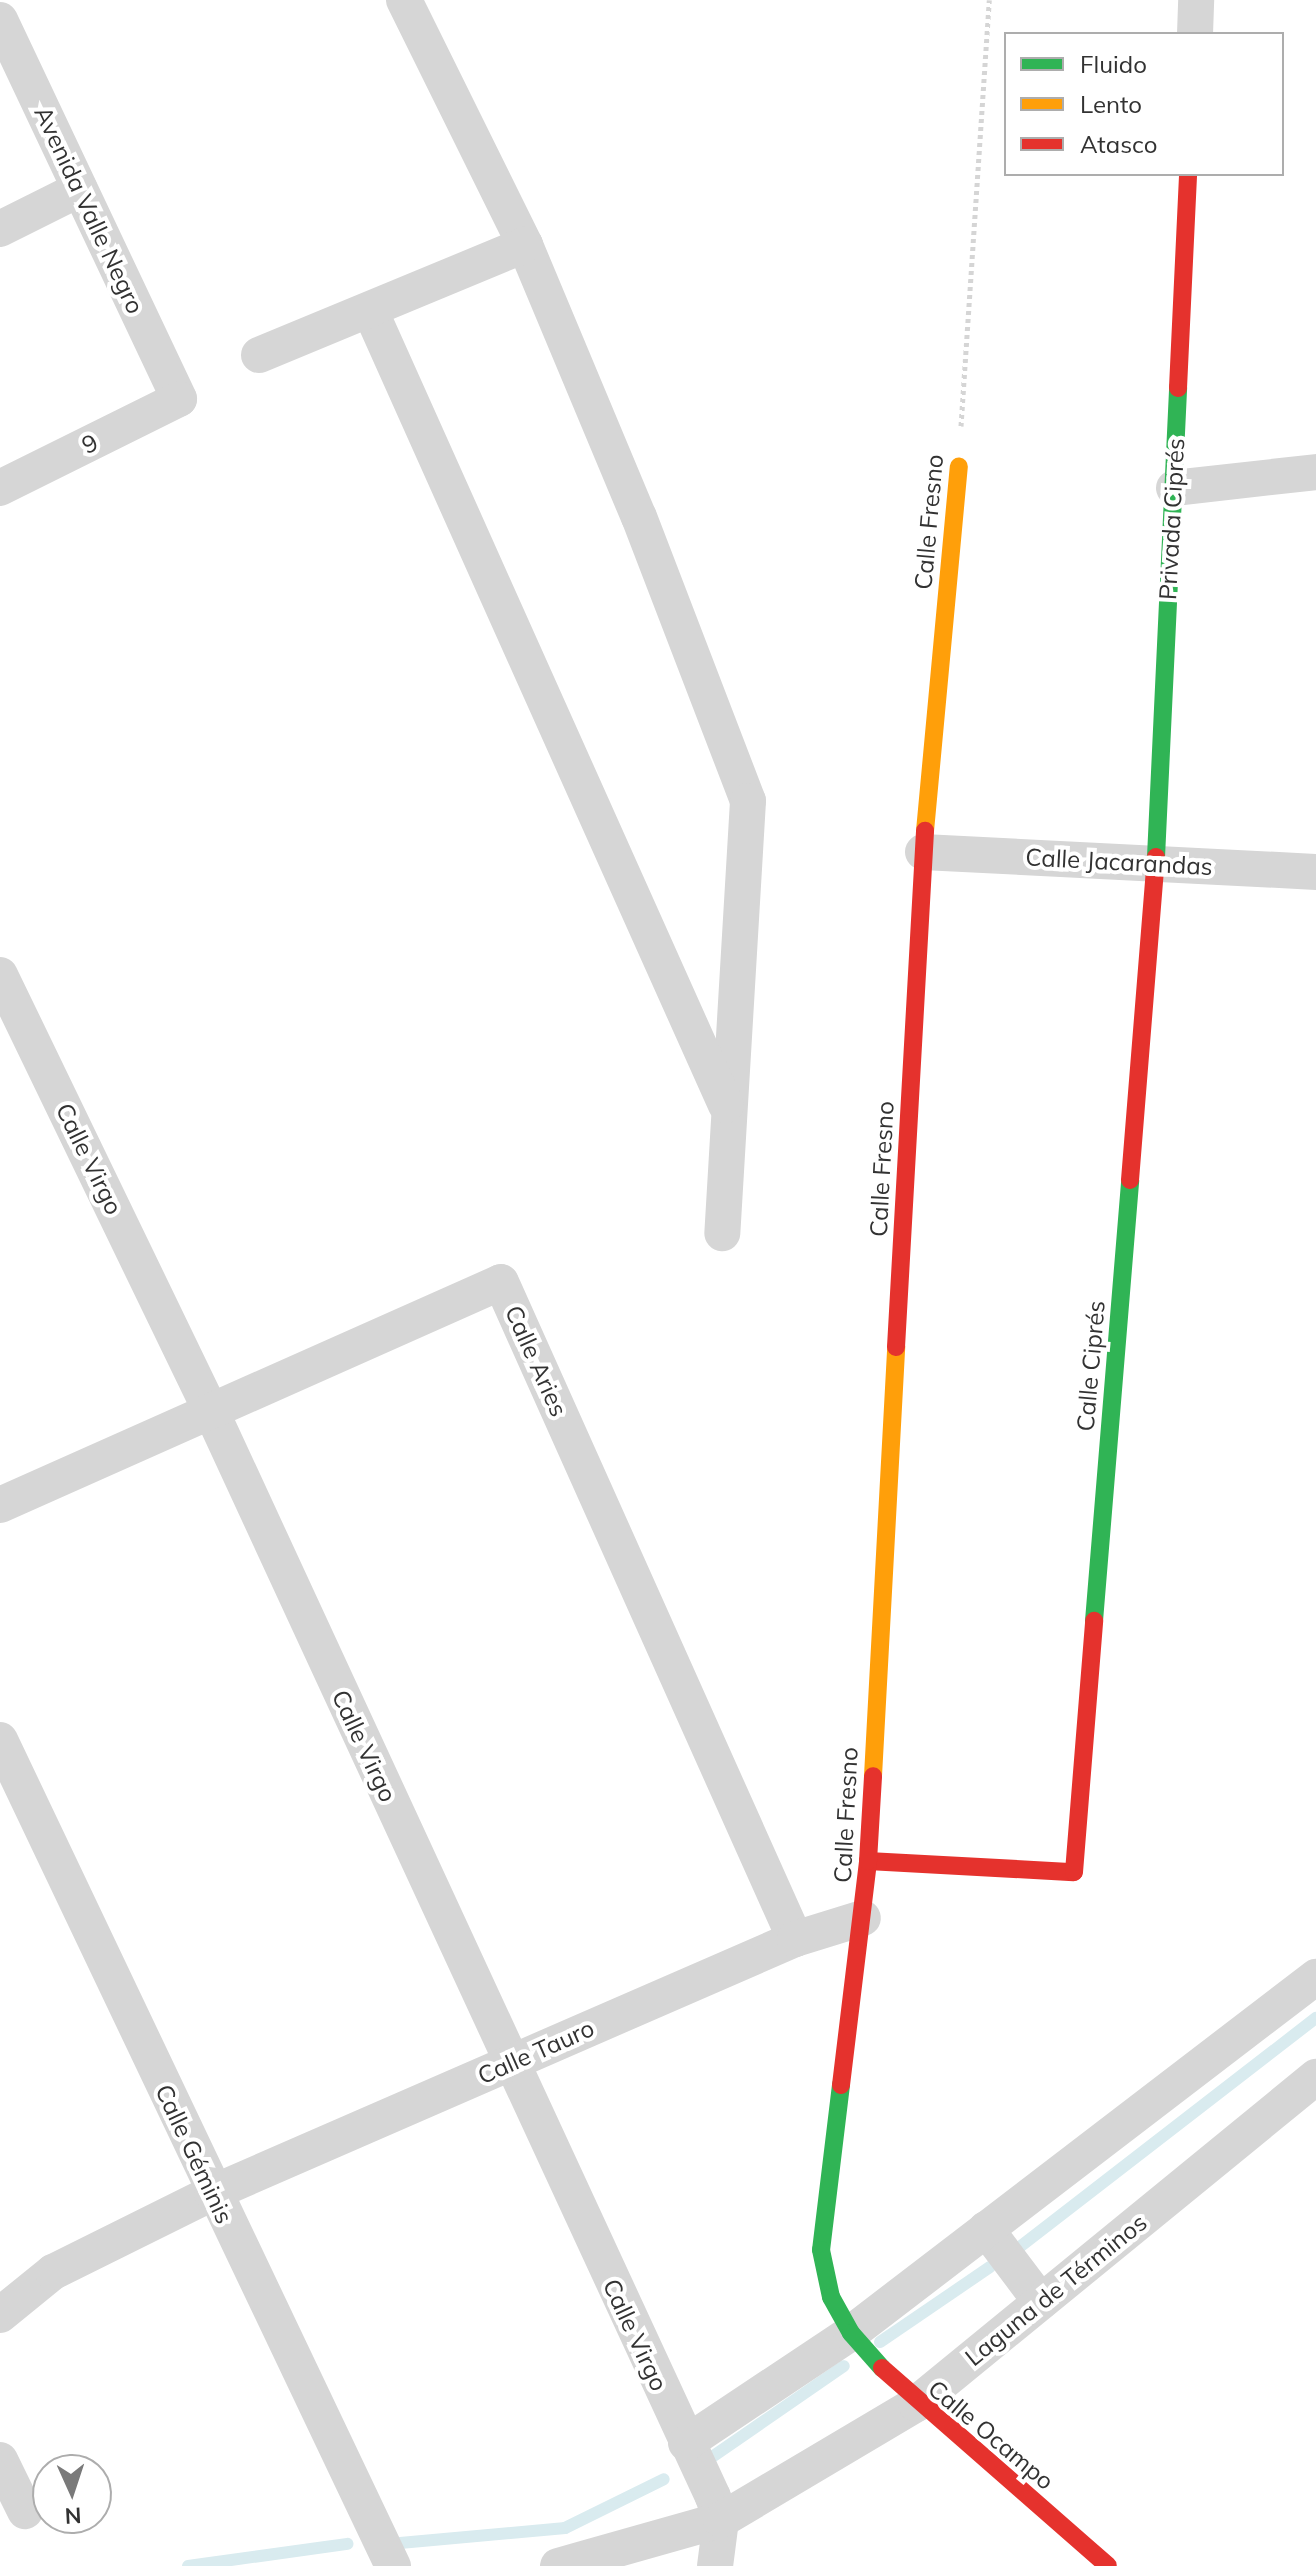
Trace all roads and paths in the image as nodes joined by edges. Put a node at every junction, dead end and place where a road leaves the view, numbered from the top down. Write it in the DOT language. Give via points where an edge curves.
graph roads {
  1 [pos="404,0"];
  2 [pos="989,0"];
  3 [pos="1196,0"];
  4 [pos="0,20"];
  5 [pos="1195,32"];
  6 [pos="1188,176"];
  7 [pos="80,189"];
  8 [pos="0,229"];
  9 [pos="525,245"];
  10 [pos="370,310"];
  11 [pos="259,355"];
  12 [pos="179,399"];
  13 [pos="959,467"];
  14 [pos="1316,472"];
  15 [pos="0,488"];
  16 [pos="1174,488"];
  17 [pos="923,852"];
  18 [pos="1156,865"];
  19 [pos="1316,872"];
  20 [pos="0,975"];
  21 [pos="729,1112"];
  22 [pos="722,1233"];
  23 [pos="211,1411"];
  24 [pos="0,1505"];
  25 [pos="0,1740"];
  26 [pos="868,1861"];
  27 [pos="863,1918"];
  28 [pos="795,1939"];
  29 [pos="1316,1977"];
  30 [pos="509,2064"];
  31 [pos="1316,2077"];
  32 [pos="212,2193"];
  33 [pos="986,2229"];
  34 [pos="1041,2302"];
  35 [pos="0,2315"];
  36 [pos="851,2333"];
  37 [pos="916,2404"];
  38 [pos="686,2443"];
  39 [pos="0,2460"];
  40 [pos="25,2511"];
  41 [pos="721,2520"];
  42 [pos="393,2566"];
  43 [pos="558,2566"];
  44 [pos="715,2566"];
  45 [pos="1108,2566"];
  1 -- 9 [label="street"];
  2 -- 13 [label="path, Calle Fresno"];
  3 -- 5 [label="street"];
  4 -- 7 [label="street, Avenida Valle Negro"];
  6 -- 16 [label="street, Privada Ciprés"];
  7 -- 8 [label="street"];
  7 -- 12 [label="street, Avenida Valle Negro"];
  9 -- 10 [label="street"];
  9 -- 21 [label="street" via="639,517 748,801"];
  10 -- 11 [label="street"];
  10 -- 21 [label="street"];
  12 -- 15 [label="street, 9"];
  13 -- 17 [label="street, Calle Fresno"];
  14 -- 16 [label="street"];
  16 -- 18 [label="street, Privada Ciprés"];
  17 -- 18 [label="street, Calle Jacarandas"];
  17 -- 26 [label="street, Calle Fresno"];
  18 -- 19 [label="street, Calle Jacarandas"];
  18 -- 26 [label="street, Calle Ciprés" via="1074,1872"];
  20 -- 23 [label="street, Calle Virgo"];
  21 -- 22 [label="street"];
  23 -- 24 [label="street, Calle Aries"];
  23 -- 28 [label="street, Calle Aries" via="501,1282"];
  23 -- 30 [label="street, Calle Virgo"];
  25 -- 32 [label="street, Calle Géminis"];
  26 -- 27 [label="street, Calle Fresno"];
  27 -- 28 [label="street, Calle Tauro"];
  27 -- 36 [label="street, Calle Fresno" via="821,2250 831,2297"];
  28 -- 30 [label="street, Calle Tauro"];
  29 -- 33 [label="street"];
  30 -- 32 [label="street, Calle Tauro"];
  30 -- 38 [label="street, Calle Virgo"];
  31 -- 34 [label="street, Laguna de Términos"];
  32 -- 35 [label="street, Calle Tauro" via="53,2272"];
  32 -- 42 [label="street, Calle Géminis"];
  33 -- 34 [label="street"];
  33 -- 36 [label="street"];
  34 -- 37 [label="street, Laguna de Términos"];
  36 -- 37 [label="street, Calle Ocampo"];
  36 -- 38 [label="street"];
  37 -- 41 [label="street, Laguna de Términos"];
  37 -- 45 [label="street, Calle Ocampo"];
  38 -- 41 [label="street, Calle Virgo"];
  39 -- 40 [label="street"];
  41 -- 43 [label="street, Laguna de Términos"];
  41 -- 44 [label="street"];
}
